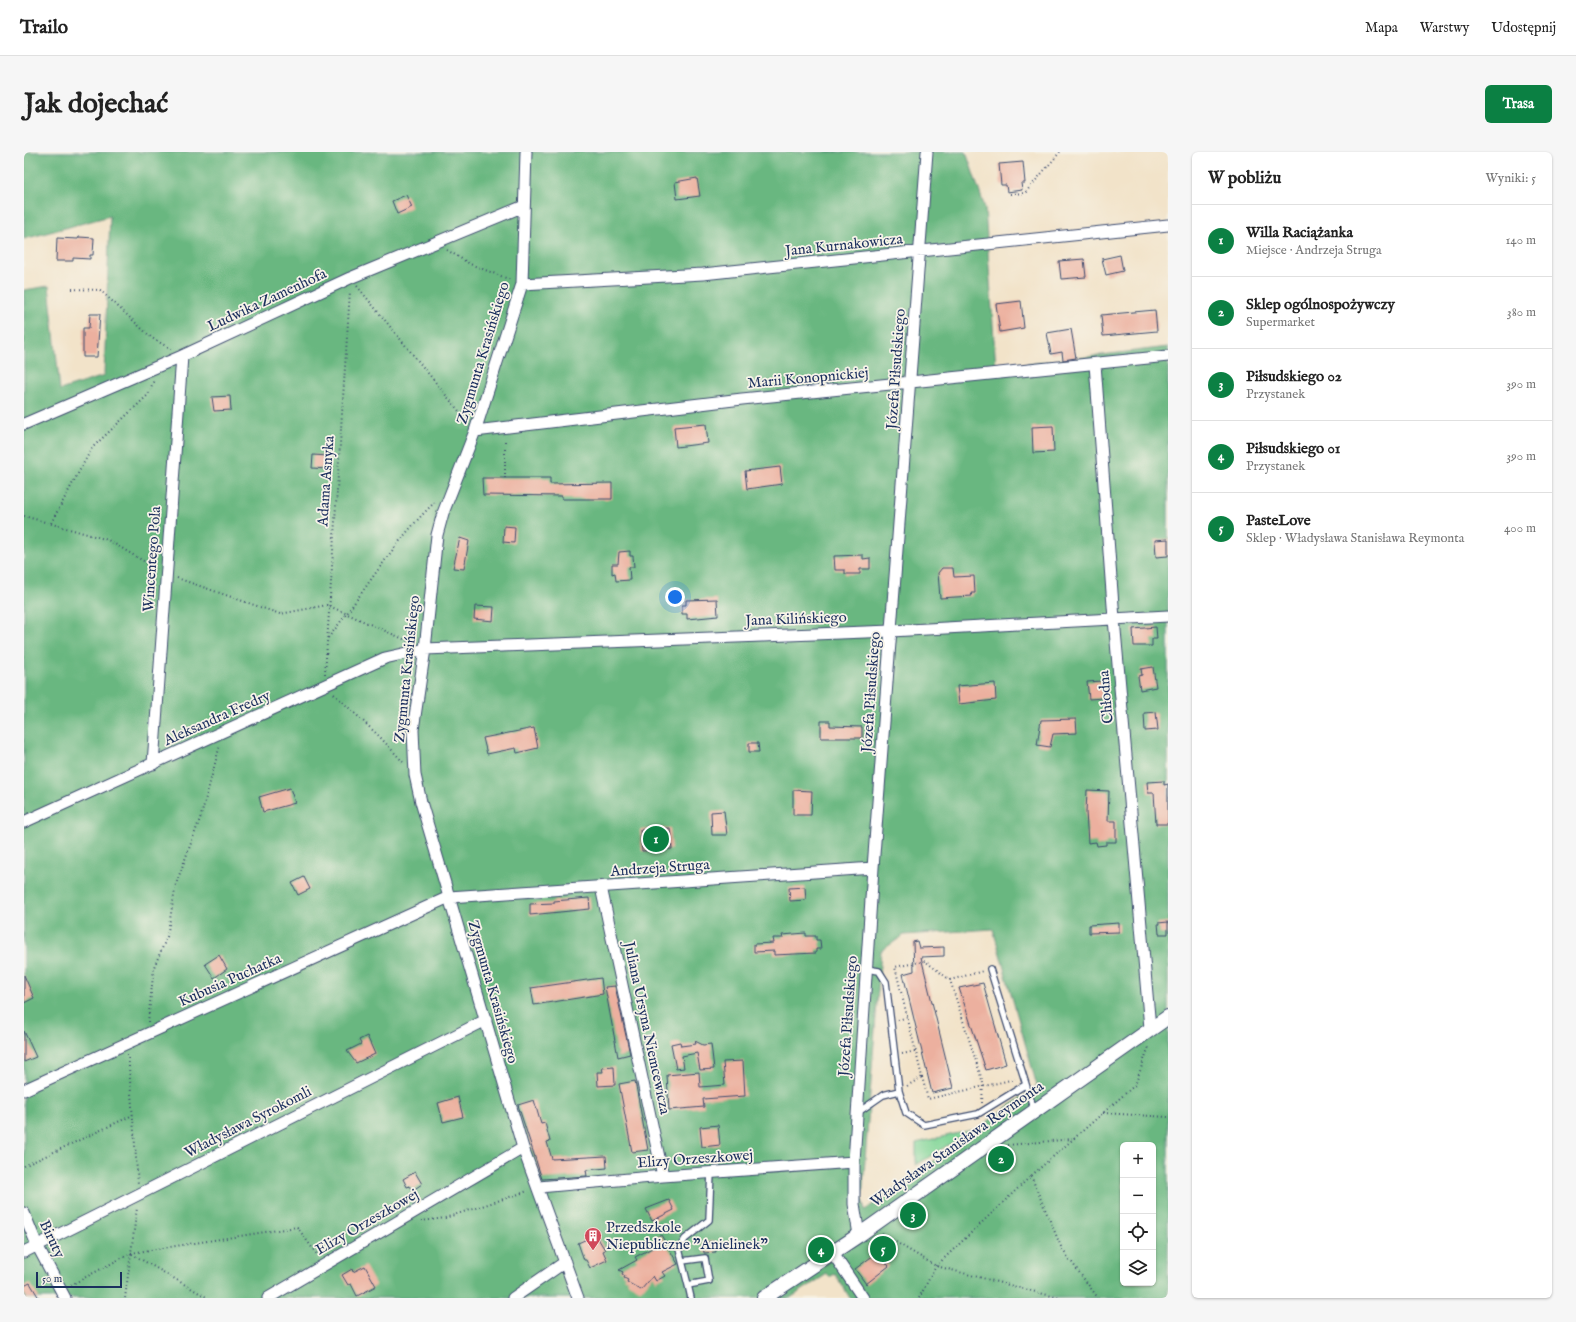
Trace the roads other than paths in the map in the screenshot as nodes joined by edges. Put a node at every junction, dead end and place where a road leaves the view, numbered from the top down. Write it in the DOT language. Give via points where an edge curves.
graph roads {
  1 [pos="526,152"];
  2 [pos="927,152"];
  3 [pos="524,206"];
  4 [pos="1168,225"];
  5 [pos="920,252"];
  6 [pos="522,284"];
  7 [pos="182,356"];
  8 [pos="1168,356"];
  9 [pos="1095,364"];
  10 [pos="911,383"];
  11 [pos="24,424"];
  12 [pos="475,431"];
  13 [pos="1168,616"];
  14 [pos="1114,619"];
  15 [pos="891,631"];
  16 [pos="425,649"];
  17 [pos="153,764"];
  18 [pos="24,822"];
  19 [pos="873,868"];
  20 [pos="600,887"];
  21 [pos="449,896"];
  22 [pos="866,969"];
  23 [pos="990,969"];
  24 [pos="1168,1017"];
  25 [pos="486,1020"];
  26 [pos="1150,1028"];
  27 [pos="1025,1085"];
  28 [pos="24,1090"];
  29 [pos="899,1092"];
  30 [pos="1034,1111"];
  31 [pos="857,1113"];
  32 [pos="523,1148"];
  33 [pos="854,1162"];
  34 [pos="712,1172"];
  35 [pos="663,1176"];
  36 [pos="539,1187"];
  37 [pos="24,1213"];
  38 [pos="859,1235"];
  39 [pos="37,1245"];
  40 [pos="24,1252"];
  41 [pos="832,1252"];
  42 [pos="682,1261"];
  43 [pos="565,1262"];
  44 [pos="688,1285"];
  45 [pos="63,1294"];
  46 [pos="268,1298"];
  47 [pos="513,1298"];
  48 [pos="578,1298"];
  49 [pos="691,1298"];
  50 [pos="764,1298"];
  51 [pos="863,1298"];
  1 -- 3 [label="street, Zygmunta Krasińskiego"];
  2 -- 5 [label="street, Józefa Piłsudskiego"];
  3 -- 6 [label="street, Zygmunta Krasińskiego"];
  3 -- 7 [label="street, Ludwika Zamenhofa" via="350,278"];
  4 -- 5 [label="street, Jana Kurnakowicza"];
  5 -- 6 [label="street, Jana Kurnakowicza" via="703,274"];
  5 -- 10 [label="street, Józefa Piłsudskiego"];
  6 -- 12 [label="street, Zygmunta Krasińskiego"];
  7 -- 11 [label="street, Ludwika Zamenhofa"];
  7 -- 17 [label="street, Wincentego Pola"];
  8 -- 9 [label="street, Marii Konopnickiej"];
  9 -- 10 [label="street, Marii Konopnickiej"];
  9 -- 14 [label="street, Chłodna"];
  10 -- 12 [label="street, Marii Konopnickiej" via="742,399"];
  10 -- 15 [label="street, Józefa Piłsudskiego"];
  12 -- 16 [label="street, Zygmunta Krasińskiego" via="437,535"];
  13 -- 14 [label="street, Jana Kilińskiego"];
  14 -- 15 [label="street, Jana Kilińskiego"];
  14 -- 26 [label="street, Chłodna"];
  15 -- 16 [label="street, Jana Kilińskiego"];
  15 -- 19 [label="street, Józefa Piłsudskiego"];
  16 -- 17 [label="street, Aleksandra Fredry" via="385,658"];
  16 -- 21 [label="street, Zygmunta Krasińskiego" via="413,730 415,775"];
  17 -- 18 [label="street, Aleksandra Fredry"];
  19 -- 20 [label="street, Andrzeja Struga"];
  19 -- 22 [label="street, Józefa Piłsudskiego"];
  20 -- 21 [label="street, Andrzeja Struga"];
  20 -- 35 [label="street, Juliana Ursyna Niemcewicza"];
  21 -- 25 [label="street, Zygmunta Krasińskiego"];
  21 -- 28 [label="street, Kubusia Puchatka"];
  22 -- 29 [label="lane" via="879,971 886,982"];
  22 -- 31 [label="street, Józefa Piłsudskiego"];
  23 -- 27 [label="lane"];
  24 -- 26 [label="street, Władysława Stanisława Reymonta"];
  25 -- 32 [label="street, Zygmunta Krasińskiego"];
  25 -- 39 [label="street, Władysława Syrokomli"];
  26 -- 30 [label="street, Władysława Stanisława Reymonta"];
  27 -- 29 [label="lane" via="981,1112 924,1125 906,1113"];
  27 -- 30 [label="lane"];
  29 -- 31 [label="lane" via="883,1095"];
  30 -- 38 [label="street, Władysława Stanisława Reymonta"];
  31 -- 33 [label="street, Józefa Piłsudskiego"];
  32 -- 36 [label="street, Zygmunta Krasińskiego"];
  32 -- 46 [label="street, Elizy Orzeszkowej"];
  33 -- 34 [label="street, Elizy Orzeszkowej"];
  33 -- 38 [label="street, Józefa Piłsudskiego" via="854,1204"];
  34 -- 35 [label="street, Elizy Orzeszkowej"];
  34 -- 42 [label="lane" via="709,1220 685,1239 679,1249"];
  35 -- 36 [label="street, Elizy Orzeszkowej"];
  36 -- 43 [label="street, Zygmunta Krasińskiego"];
  37 -- 39 [label="street, Biruty"];
  38 -- 41 [label="street, Władysława Stanisława Reymonta"];
  39 -- 40 [label="street, Władysława Syrokomli"];
  39 -- 45 [label="street, Biruty"];
  41 -- 50 [label="street, Władysława Stanisława Reymonta"];
  41 -- 51 [label="street"];
  42 -- 44 [label="lane"];
  42 -- 44 [label="lane" via="705,1258 709,1281"];
  43 -- 47 [label="street"];
  43 -- 48 [label="street, Zygmunta Krasińskiego"];
  44 -- 49 [label="lane"];
}
